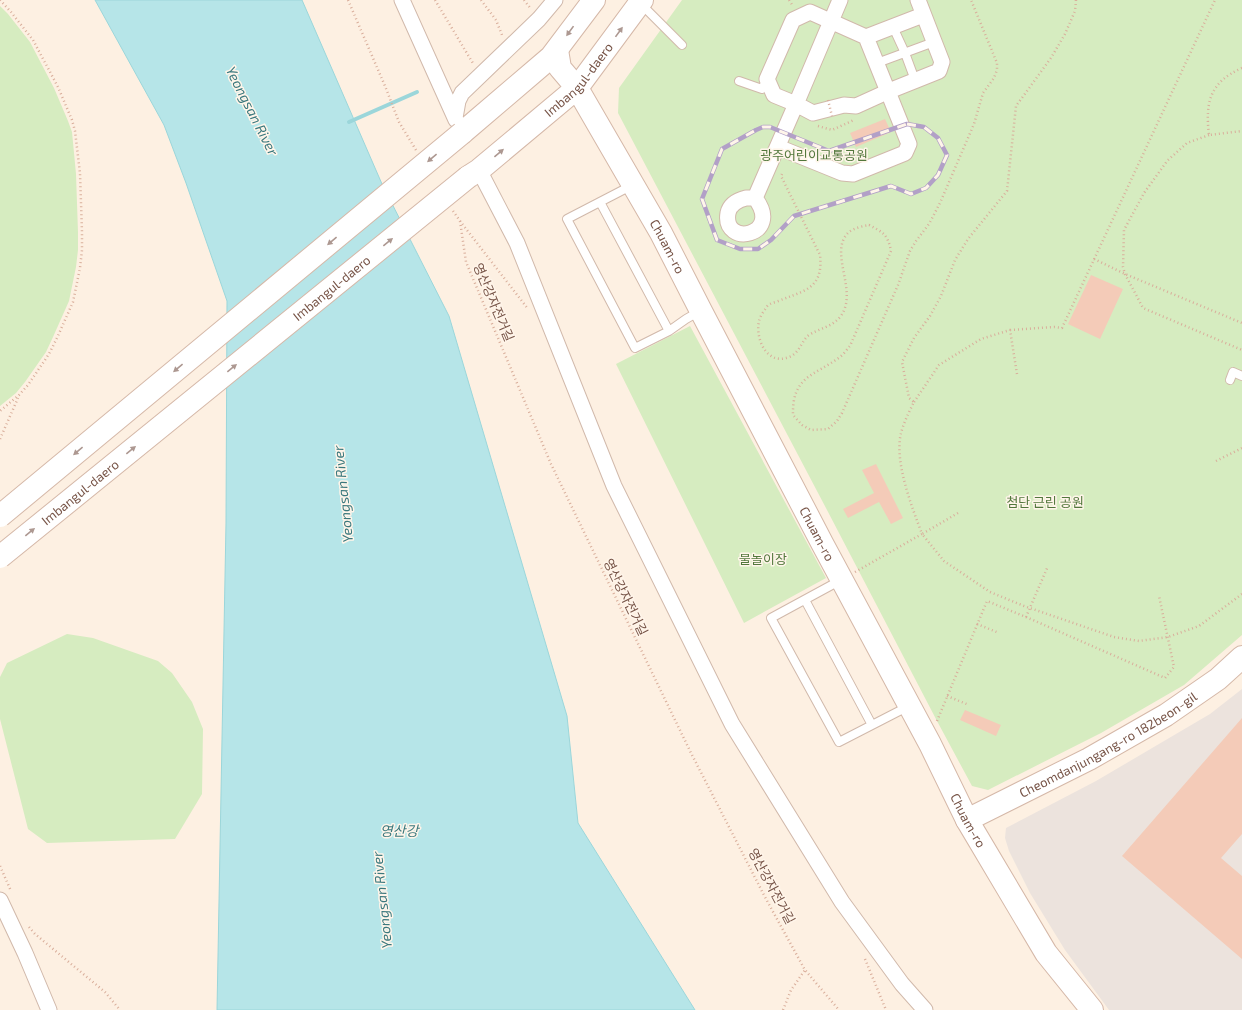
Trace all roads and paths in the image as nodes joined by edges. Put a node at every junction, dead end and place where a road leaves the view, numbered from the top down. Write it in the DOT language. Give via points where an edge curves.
graph roads {
  1 [pos="0,0"];
  2 [pos="348,0"];
  3 [pos="402,0"];
  4 [pos="435,0"];
  5 [pos="481,0"];
  6 [pos="555,0"];
  7 [pos="594,0"];
  8 [pos="840,0"];
  9 [pos="918,0"];
  10 [pos="971,0"];
  11 [pos="1076,0"];
  12 [pos="1215,0"];
  13 [pos="641,2"];
  14 [pos="923,15"];
  15 [pos="831,22"];
  16 [pos="893,27"];
  17 [pos="866,36"];
  18 [pos="934,42"];
  19 [pos="682,45"];
  20 [pos="557,50"];
  21 [pos="506,51"];
  22 [pos="905,53"];
  23 [pos="877,63"];
  24 [pos="1242,68"];
  25 [pos="482,74"];
  26 [pos="767,79"];
  27 [pos="739,80"];
  28 [pos="916,80"];
  29 [pos="578,88"];
  30 [pos="889,91"];
  31 [pos="828,100"];
  32 [pos="796,104"];
  33 [pos="832,116"];
  34 [pos="459,126"];
  35 [pos="1242,131"];
  36 [pos="1209,135"];
  37 [pos="784,149"];
  38 [pos="419,155"];
  39 [pos="474,173"];
  40 [pos="633,182"];
  41 [pos="755,198"];
  42 [pos="600,202"];
  43 [pos="452,208"];
  44 [pos="460,222"];
  45 [pos="1094,259"];
  46 [pos="1125,274"];
  47 [pos="700,311"];
  48 [pos="530,312"];
  49 [pos="1242,323"];
  50 [pos="1010,330"];
  51 [pos="669,331"];
  52 [pos="1242,350"];
  53 [pos="1017,374"];
  54 [pos="1242,376"];
  55 [pos="1230,380"];
  56 [pos="19,396"];
  57 [pos="914,402"];
  58 [pos="0,411"];
  59 [pos="0,439"];
  60 [pos="1242,448"];
  61 [pos="1216,462"];
  62 [pos="958,513"];
  63 [pos="0,516"];
  64 [pos="922,534"];
  65 [pos="0,557"];
  66 [pos="1048,566"];
  67 [pos="847,576"];
  68 [pos="1242,594"];
  69 [pos="1159,596"];
  70 [pos="805,600"];
  71 [pos="1030,607"];
  72 [pos="1026,617"];
  73 [pos="977,624"];
  74 [pos="999,633"];
  75 [pos="1168,637"];
  76 [pos="1242,657"];
  77 [pos="947,696"];
  78 [pos="969,705"];
  79 [pos="909,706"];
  80 [pos="937,721"];
  81 [pos="872,725"];
  82 [pos="967,820"];
  83 [pos="0,866"];
  84 [pos="6,897"];
  85 [pos="28,926"];
  86 [pos="805,970"];
  87 [pos="49,1010"];
  88 [pos="120,1010"];
  89 [pos="783,1010"];
  90 [pos="839,1010"];
  91 [pos="925,1010"];
  92 [pos="1092,1010"];
  1 -- 56 [label="path" via="33,40 63,99 75,131 80,181 82,250 73,302 49,354"];
  2 -- 38 [label="path" via="399,122"];
  3 -- 34 [label="street"];
  4 -- 25 [label="path" via="473,64"];
  5 -- 21 [label="path" via="496,20"];
  6 -- 21 [label="street" via="539,20"];
  7 -- 20 [label="main road, one-way"];
  8 -- 15 [label="street"];
  9 -- 14 [label="street"];
  10 -- 37 [label="path" via="997,63 997,70 984,93 974,124 940,203 929,224 910,250 898,285 842,413 828,429 811,430 792,415 795,395 806,379 841,356 850,346 892,251 886,235 869,225 850,232 844,240 842,249 847,296 846,307 841,316 833,324 810,335 798,352 789,357 778,359 765,352 759,339 758,327 759,319 767,306 804,292 813,285 821,266 820,255 781,176"];
  11 -- 57 [label="path" via="1075,11 1065,34 1016,106 1007,191 968,239 955,260 941,296 902,362 908,398"];
  12 -- 45 [label="path"];
  13 -- 19 [label="lane"];
  29 -- 13 [label="main road, Imbangul-daero, one-way"];
  14 -- 16 [label="street"];
  14 -- 18 [label="street"];
  15 -- 17 [label="street"];
  15 -- 26 [label="street" via="810,12 793,20"];
  15 -- 32 [label="street"];
  16 -- 17 [label="street"];
  16 -- 22 [label="lane"];
  17 -- 23 [label="street"];
  18 -- 22 [label="lane"];
  18 -- 28 [label="street" via="942,62 939,71"];
  20 -- 29 [label="main road, Chuam-ro" via="560,68"];
  20 -- 34 [label="main road" via="551,58"];
  21 -- 25 [label="street"];
  22 -- 23 [label="lane"];
  22 -- 28 [label="lane"];
  23 -- 30 [label="street"];
  24 -- 36 [label="path" via="1222,80 1209,98"];
  25 -- 34 [label="street" via="462,93 458,101"];
  26 -- 27 [label="lane" via="762,89"];
  26 -- 32 [label="street" via="774,95"];
  28 -- 30 [label="street"];
  39 -- 29 [label="main road, Imbangul-daero, one-way"];
  29 -- 40 [label="main road, Chuam-ro"];
  30 -- 32 [label="street" via="856,106 844,105 813,113"];
  30 -- 37 [label="street" via="909,144 905,153 848,174"];
  31 -- 33 [label="path, bridge"];
  32 -- 37 [label="street"];
  34 -- 63 [label="main road, one-way, bridge"];
  35 -- 36 [label="path"];
  36 -- 46 [label="path" via="1188,143 1177,152 1167,161 1144,193 1124,230"];
  37 -- 41 [label="street"];
  65 -- 39 [label="main road, Imbangul-daero, one-way, bridge"];
  39 -- 91 [label="street" via="517,243 614,486 732,724 842,902 902,984"];
  40 -- 42 [label="lane"];
  40 -- 47 [label="main road, Chuam-ro" via="662,233"];
  42 -- 51 [label="lane"];
  42 -- 51 [label="lane" via="567,218 635,348"];
  43 -- 44 [label="path, 영산강자전거길"];
  44 -- 48 [label="path, 영산강자전거길"];
  44 -- 86 [label="path, 영산강자전거길" via="466,262 551,464 691,753"];
  45 -- 46 [label="path"];
  45 -- 50 [label="path" via="1062,328"];
  46 -- 49 [label="path"];
  46 -- 52 [label="path" via="1143,308"];
  47 -- 51 [label="lane"];
  47 -- 67 [label="main road, Chuam-ro"];
  50 -- 53 [label="path"];
  50 -- 57 [label="path" via="981,338 939,364"];
  54 -- 55 [label="lane" via="1233,372"];
  56 -- 58 [label="path"];
  56 -- 59 [label="path"];
  57 -- 64 [label="path" via="901,434 899,450 912,507"];
  60 -- 61 [label="path"];
  62 -- 64 [label="path"];
  64 -- 67 [label="path"];
  64 -- 71 [label="path" via="944,561 972,581 990,592"];
  66 -- 71 [label="path"];
  67 -- 70 [label="lane"];
  67 -- 79 [label="main road, Chuam-ro"];
  68 -- 75 [label="path" via="1199,626"];
  69 -- 75 [label="path"];
  70 -- 81 [label="lane"];
  70 -- 81 [label="lane" via="771,618 839,742"];
  71 -- 72 [label="path"];
  71 -- 75 [label="path" via="1114,637 1139,641"];
  72 -- 73 [label="path" via="987,601"];
  72 -- 75 [label="path" via="1165,678 1174,667"];
  73 -- 74 [label="path"];
  73 -- 77 [label="path"];
  76 -- 82 [label="main road, Cheomdanjungang-ro 182beon-gil" via="1218,680 1166,715 1089,759"];
  77 -- 78 [label="path"];
  77 -- 80 [label="path"];
  79 -- 81 [label="lane"];
  79 -- 82 [label="main road, Chuam-ro"];
  82 -- 92 [label="main road, Chuam-ro" via="1046,953"];
  83 -- 84 [label="path"];
  84 -- 87 [label="street" via="25,953"];
  85 -- 88 [label="path" via="106,992"];
  86 -- 89 [label="path" via="791,990"];
  86 -- 90 [label="path, 영산강자전거길"];
}
